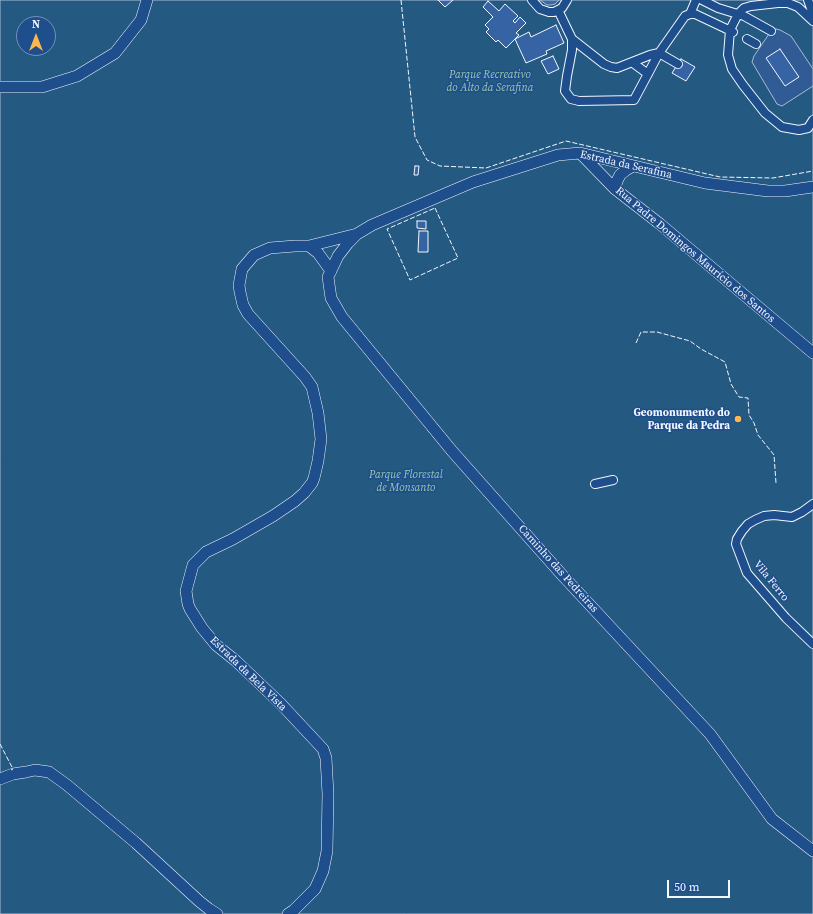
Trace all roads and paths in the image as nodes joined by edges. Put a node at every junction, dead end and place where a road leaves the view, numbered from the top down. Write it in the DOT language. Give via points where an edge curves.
graph roads {
  1 [pos="147,0"];
  2 [pos="532,0"];
  3 [pos="567,0"];
  4 [pos="696,0"];
  5 [pos="702,0"];
  6 [pos="808,0"];
  7 [pos="558,10"];
  8 [pos="690,14"];
  9 [pos="738,14"];
  10 [pos="813,14"];
  11 [pos="813,21"];
  12 [pos="771,31"];
  13 [pos="733,32"];
  14 [pos="572,39"];
  15 [pos="758,45"];
  16 [pos="659,54"];
  17 [pos="633,63"];
  18 [pos="678,64"];
  19 [pos="648,74"];
  20 [pos="0,87"];
  21 [pos="813,120"];
  22 [pos="580,153"];
  23 [pos="633,166"];
  24 [pos="813,187"];
  25 [pos="615,189"];
  26 [pos="357,234"];
  27 [pos="309,246"];
  28 [pos="331,271"];
  29 [pos="813,353"];
  30 [pos="613,480"];
  31 [pos="595,484"];
  32 [pos="813,504"];
  33 [pos="813,644"];
  34 [pos="0,780"];
  35 [pos="813,851"];
  36 [pos="216,914"];
  37 [pos="288,914"];
  1 -- 20 [label="street" via="141,20 115,53 77,76 42,86"];
  2 -- 7 [label="street" via="544,11"];
  3 -- 7 [label="street"];
  4 -- 8 [label="street"];
  5 -- 9 [label="street"];
  6 -- 10 [label="street"];
  7 -- 14 [label="street"];
  8 -- 13 [label="street"];
  8 -- 16 [label="street" via="681,21"];
  9 -- 11 [label="street" via="750,6 788,3 798,7"];
  9 -- 12 [label="street"];
  9 -- 13 [label="street"];
  13 -- 15 [label="street"];
  13 -- 21 [label="street" via="728,55 732,69 765,112 782,127 799,130 808,128"];
  14 -- 17 [label="street" via="611,67 617,68"];
  14 -- 19 [label="street" via="565,87 571,99 579,102 634,100"];
  16 -- 17 [label="street"];
  16 -- 18 [label="street"];
  16 -- 19 [label="street"];
  17 -- 19 [label="street"];
  22 -- 23 [label="street, Estrada da Serafina"];
  22 -- 25 [label="street, Rua Padre Domingos Maurício dos Santos"];
  22 -- 26 [label="street, Estrada da Serafina" via="558,155 473,182 372,225"];
  23 -- 24 [label="street, Estrada da Serafina" via="705,182 768,191"];
  23 -- 25 [label="street" via="620,175"];
  25 -- 29 [label="street, Rua Padre Domingos Maurício dos Santos"];
  26 -- 27 [label="street, Estrada da Bela Vista"];
  26 -- 28 [label="street, Caminho das Pedreiras" via="341,252"];
  27 -- 28 [label="street" via="318,253"];
  27 -- 37 [label="street, Estrada da Bela Vista" via="282,246 258,253 242,269 239,285 241,299 248,314 302,372 312,387 321,439 314,478 304,493 284,509 206,552 193,565 186,591 190,609 216,645 281,704 323,749 326,758 327,851 323,871 315,889"];
  28 -- 35 [label="street, Caminho das Pedreiras" via="328,277 331,298 342,318 442,439 563,576 710,734 772,819"];
  30 -- 31 [label="street"];
  32 -- 33 [label="street, Vila Ferro" via="792,517 774,515 755,520 742,530 736,544 747,573 786,618"];
  34 -- 36 [label="street" via="13,774 35,770 49,772 136,843"];
}
